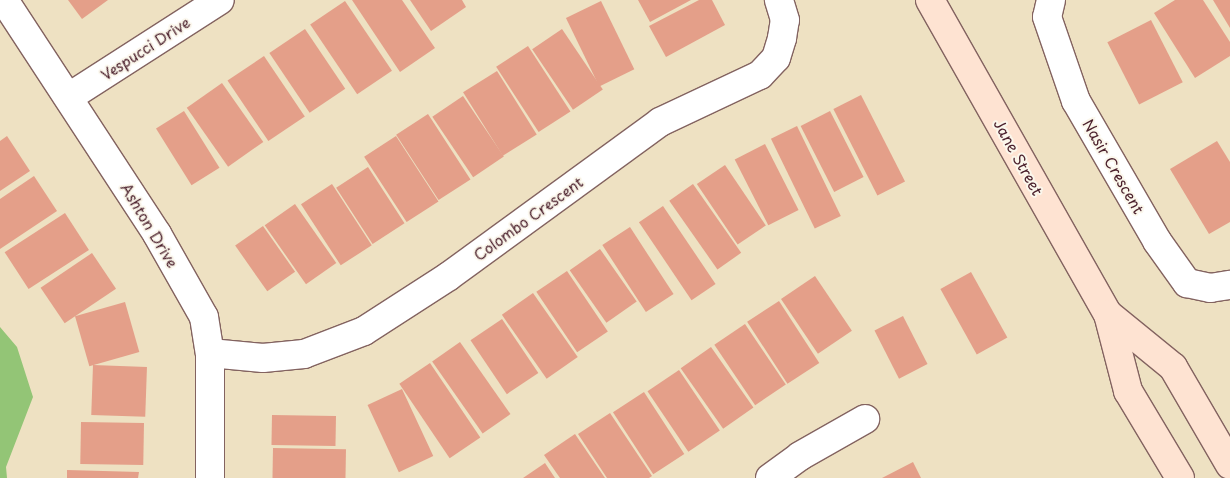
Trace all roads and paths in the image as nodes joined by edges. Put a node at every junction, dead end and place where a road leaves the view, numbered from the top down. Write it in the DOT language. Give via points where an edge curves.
graph roads {
  1 [pos="4,0"];
  2 [pos="220,0"];
  3 [pos="779,0"];
  4 [pos="930,0"];
  5 [pos="1051,0"];
  6 [pos="69,97"];
  7 [pos="1230,285"];
  8 [pos="1108,314"];
  9 [pos="210,353"];
  10 [pos="865,419"];
  11 [pos="1230,465"];
  12 [pos="210,478"];
  13 [pos="770,478"];
  14 [pos="1180,478"];
  1 -- 6 [label="street, Ashton Drive"];
  2 -- 6 [label="street, Vespucci Drive"];
  3 -- 9 [label="street, Colombo Crescent" via="786,20 782,38 776,58 760,75 660,122 449,276 364,331 304,354 263,358"];
  4 -- 8 [label="main road, Jane Street"];
  5 -- 7 [label="street, Nasir Crescent" via="1047,17 1076,101 1157,241 1187,282 1210,288"];
  6 -- 9 [label="street, Ashton Drive" via="157,234 204,317"];
  8 -- 11 [label="main road, Jane Street" via="1173,367"];
  8 -- 14 [label="main road, Jane Street" via="1128,391"];
  9 -- 12 [label="street, Ashton Drive"];
  10 -- 13 [label="street" via="800,456"];
}
